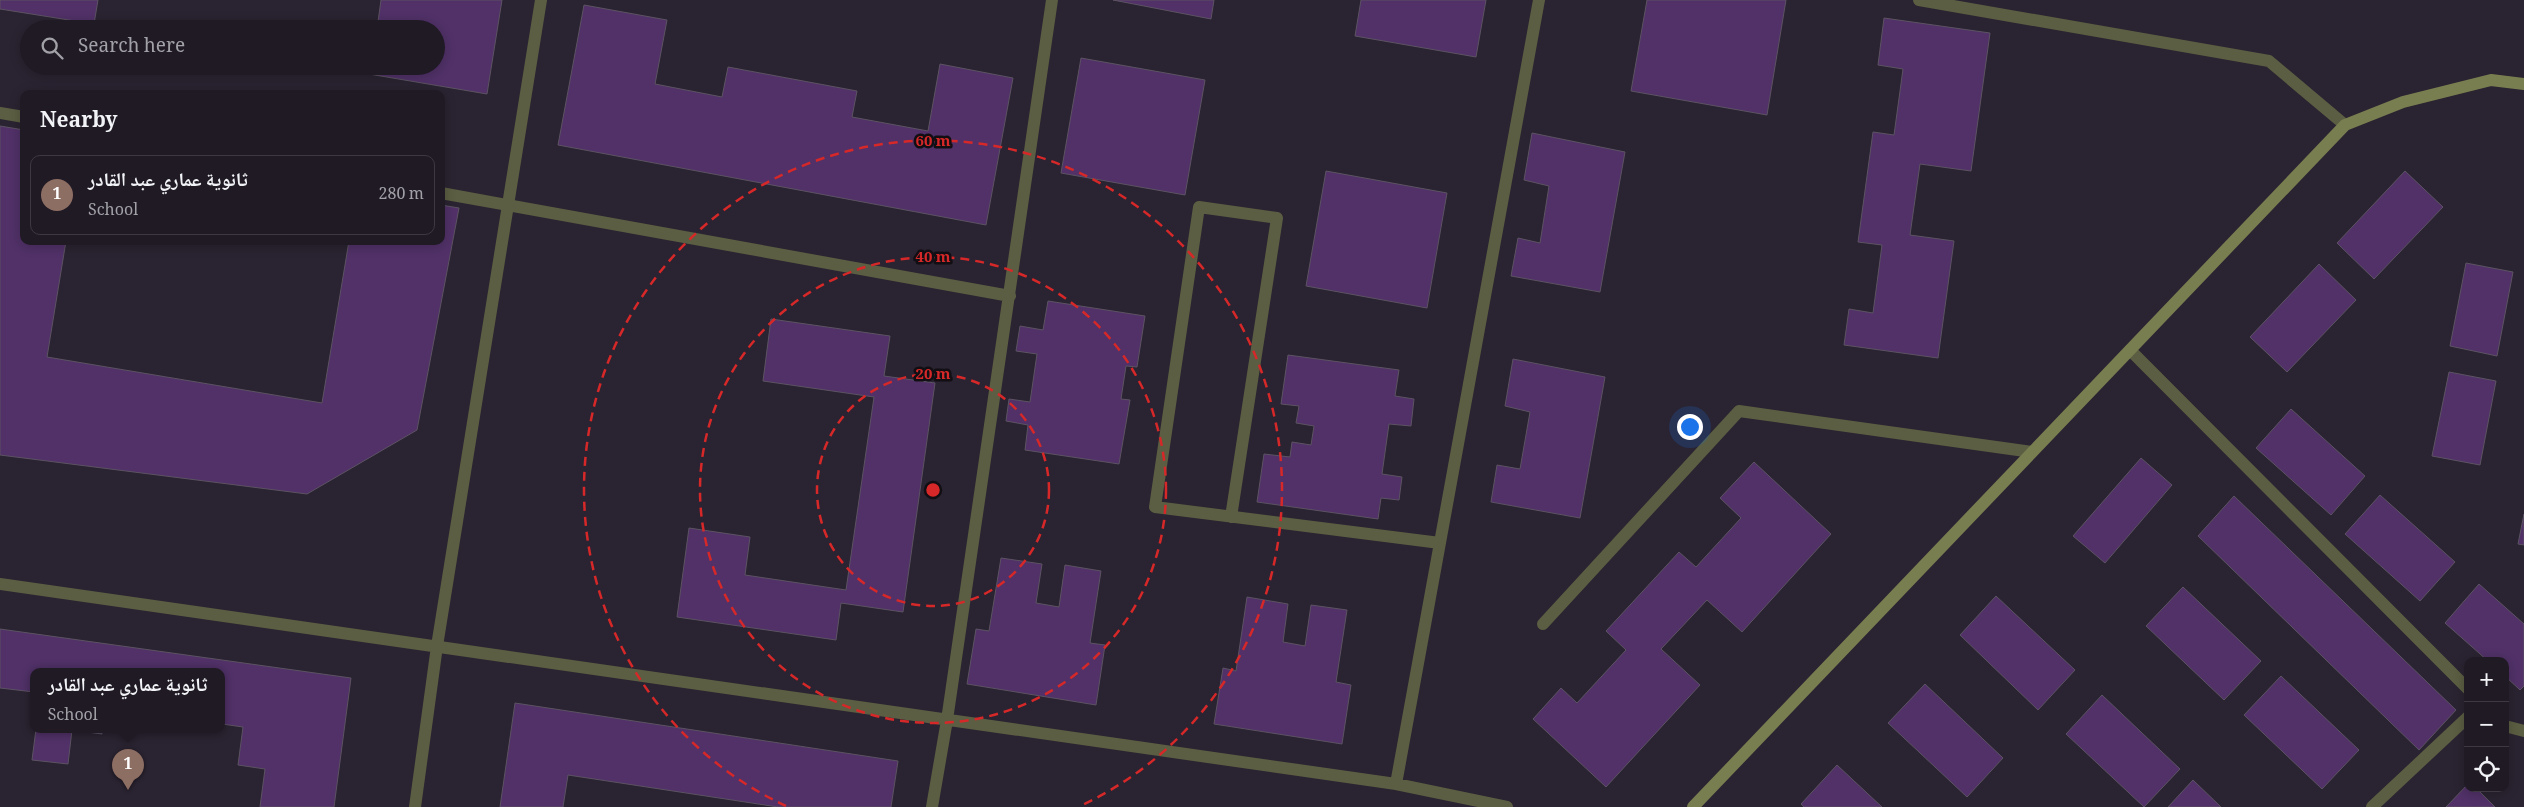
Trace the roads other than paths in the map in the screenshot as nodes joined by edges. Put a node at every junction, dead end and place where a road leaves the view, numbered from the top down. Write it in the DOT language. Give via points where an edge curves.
graph roads {
  1 [pos="541,0"];
  2 [pos="1052,0"];
  3 [pos="1539,0"];
  4 [pos="1919,0"];
  5 [pos="2524,84"];
  6 [pos="0,113"];
  7 [pos="20,116"];
  8 [pos="2345,125"];
  9 [pos="445,194"];
  10 [pos="510,205"];
  11 [pos="1010,296"];
  12 [pos="2130,350"];
  13 [pos="2032,452"];
  14 [pos="1231,517"];
  15 [pos="1440,543"];
  16 [pos="0,584"];
  17 [pos="1544,624"];
  18 [pos="437,646"];
  19 [pos="2464,685"];
  20 [pos="947,720"];
  21 [pos="2464,721"];
  22 [pos="2509,727"];
  23 [pos="2524,731"];
  24 [pos="1396,784"];
  25 [pos="415,807"];
  26 [pos="932,807"];
  27 [pos="1507,807"];
  28 [pos="1693,807"];
  29 [pos="2372,807"];
  1 -- 10 [label="street"];
  2 -- 11 [label="street"];
  3 -- 15 [label="street"];
  4 -- 8 [label="street" via="2270,61"];
  5 -- 8 [label="street" via="2491,80 2403,102"];
  6 -- 7 [label="street"];
  8 -- 12 [label="street"];
  9 -- 10 [label="street"];
  10 -- 11 [label="street"];
  10 -- 18 [label="street"];
  11 -- 20 [label="street"];
  12 -- 13 [label="street"];
  12 -- 19 [label="street"];
  13 -- 17 [label="street" via="1739,411"];
  13 -- 28 [label="street"];
  14 -- 14 [label="street" via="1155,508 1199,207 1277,218"];
  14 -- 15 [label="street"];
  15 -- 24 [label="street"];
  16 -- 18 [label="street"];
  18 -- 20 [label="street"];
  18 -- 25 [label="street"];
  20 -- 24 [label="street"];
  20 -- 26 [label="street"];
  21 -- 29 [label="street"];
  22 -- 23 [label="street"];
  24 -- 27 [label="street"];
}
